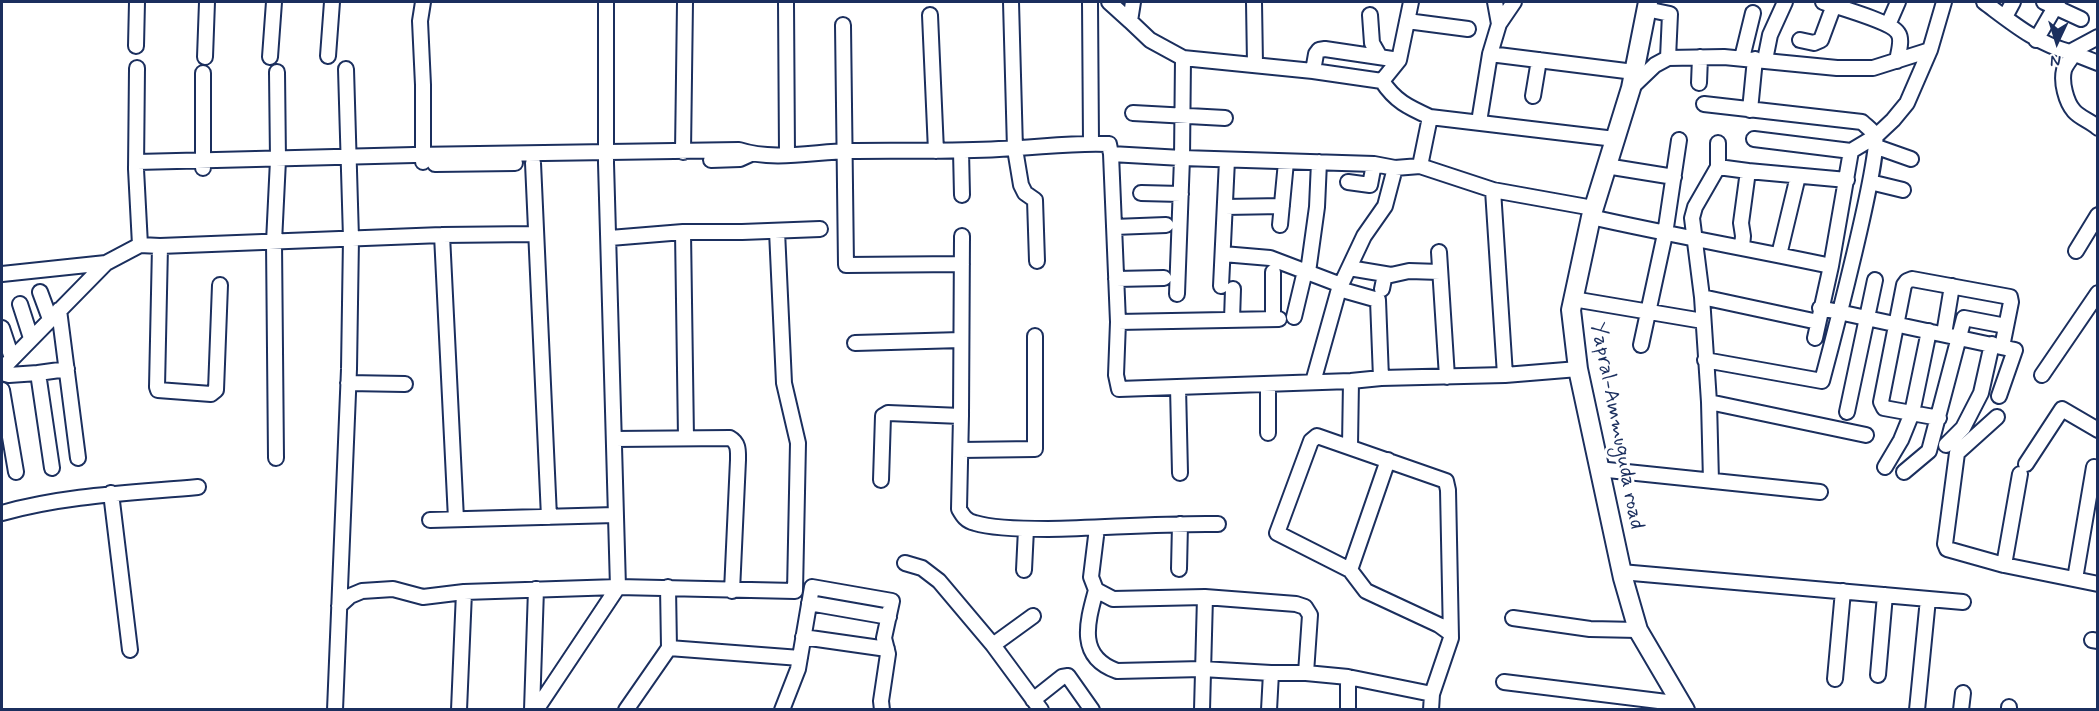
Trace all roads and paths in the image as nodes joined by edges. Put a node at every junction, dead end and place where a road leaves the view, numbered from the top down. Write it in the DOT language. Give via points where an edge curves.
graph roads {
  1 [pos="137,2"];
  2 [pos="207,2"];
  3 [pos="274,2"];
  4 [pos="332,2"];
  5 [pos="413,2"];
  6 [pos="422,2"];
  7 [pos="606,2"];
  8 [pos="685,2"];
  9 [pos="786,2"];
  10 [pos="1011,2"];
  11 [pos="1090,2"];
  12 [pos="1109,2"];
  13 [pos="1133,2"];
  14 [pos="1254,2"];
  15 [pos="1412,2"];
  16 [pos="1495,2"];
  17 [pos="1514,2"];
  18 [pos="1785,2"];
  19 [pos="1898,2"];
  20 [pos="1944,2"];
  21 [pos="1984,2"];
  22 [pos="2013,2"];
  23 [pos="2052,3"];
  24 [pos="1647,4"];
  25 [pos="1838,4"];
  26 [pos="1753,13"];
  27 [pos="930,15"];
  28 [pos="1370,15"];
  29 [pos="416,16"];
  30 [pos="2005,17"];
  31 [pos="2081,19"];
  32 [pos="1130,21"];
  33 [pos="1407,21"];
  34 [pos="1499,24"];
  35 [pos="843,25"];
  36 [pos="1888,25"];
  37 [pos="1468,29"];
  38 [pos="2097,37"];
  39 [pos="1800,40"];
  40 [pos="2036,40"];
  41 [pos="136,46"];
  42 [pos="1930,51"];
  43 [pos="2072,53"];
  44 [pos="1490,54"];
  45 [pos="328,56"];
  46 [pos="205,57"];
  47 [pos="270,57"];
  48 [pos="1380,57"];
  49 [pos="1700,57"];
  50 [pos="1183,58"];
  51 [pos="1668,58"];
  52 [pos="1754,59"];
  53 [pos="1399,60"];
  54 [pos="1539,60"];
  55 [pos="1897,61"];
  56 [pos="2097,63"];
  57 [pos="1255,64"];
  58 [pos="137,68"];
  59 [pos="346,69"];
  60 [pos="1313,71"];
  61 [pos="277,72"];
  62 [pos="203,73"];
  63 [pos="1632,80"];
  64 [pos="1382,81"];
  65 [pos="1699,83"];
  66 [pos="1533,96"];
  67 [pos="1704,104"];
  68 [pos="1750,110"];
  69 [pos="1133,113"];
  70 [pos="1182,116"];
  71 [pos="1430,117"];
  72 [pos="1225,118"];
  73 [pos="1479,122"];
  74 [pos="2097,128"];
  75 [pos="1614,139"];
  76 [pos="1754,139"];
  77 [pos="1678,140"];
  78 [pos="1876,141"];
  79 [pos="1091,143"];
  80 [pos="1719,143"];
  81 [pos="1015,149"];
  82 [pos="961,151"];
  83 [pos="1851,151"];
  84 [pos="683,152"];
  85 [pos="845,152"];
  86 [pos="936,152"];
  87 [pos="752,154"];
  88 [pos="787,154"];
  89 [pos="1111,154"];
  90 [pos="606,158"];
  91 [pos="1182,158"];
  92 [pos="419,159"];
  93 [pos="1911,159"];
  94 [pos="1227,160"];
  95 [pos="348,161"];
  96 [pos="1286,162"];
  97 [pos="1319,162"];
  98 [pos="533,163"];
  99 [pos="202,164"];
  100 [pos="277,164"];
  101 [pos="1374,164"];
  102 [pos="1420,165"];
  103 [pos="136,166"];
  104 [pos="1606,166"];
  105 [pos="1718,167"];
  106 [pos="1395,168"];
  107 [pos="1749,171"];
  108 [pos="1798,176"];
  109 [pos="1674,177"];
  110 [pos="1847,180"];
  111 [pos="1870,182"];
  112 [pos="1348,183"];
  113 [pos="1493,190"];
  114 [pos="1903,190"];
  115 [pos="1141,193"];
  116 [pos="1181,194"];
  117 [pos="962,195"];
  118 [pos="1281,206"];
  119 [pos="1225,207"];
  120 [pos="1592,212"];
  121 [pos="2097,214"];
  122 [pos="1166,225"];
  123 [pos="1280,225"];
  124 [pos="1114,227"];
  125 [pos="820,229"];
  126 [pos="777,231"];
  127 [pos="683,232"];
  128 [pos="535,234"];
  129 [pos="1665,234"];
  130 [pos="442,235"];
  131 [pos="962,236"];
  132 [pos="351,238"];
  133 [pos="610,238"];
  134 [pos="1695,239"];
  135 [pos="274,242"];
  136 [pos="140,245"];
  137 [pos="160,246"];
  138 [pos="1742,247"];
  139 [pos="2076,251"];
  140 [pos="1439,252"];
  141 [pos="1223,254"];
  142 [pos="1779,255"];
  143 [pos="1037,261"];
  144 [pos="106,263"];
  145 [pos="962,264"];
  146 [pos="1831,266"];
  147 [pos="1348,268"];
  148 [pos="1273,272"];
  149 [pos="1306,272"];
  150 [pos="1440,272"];
  151 [pos="2,274"];
  152 [pos="1385,274"];
  153 [pos="1164,278"];
  154 [pos="1116,279"];
  155 [pos="1875,280"];
  156 [pos="220,285"];
  157 [pos="1952,286"];
  158 [pos="1340,287"];
  159 [pos="1382,289"];
  160 [pos="40,292"];
  161 [pos="2097,293"];
  162 [pos="1177,294"];
  163 [pos="1702,297"];
  164 [pos="1573,299"];
  165 [pos="20,304"];
  166 [pos="1647,310"];
  167 [pos="1839,312"];
  168 [pos="55,315"];
  169 [pos="1819,315"];
  170 [pos="1294,317"];
  171 [pos="1868,318"];
  172 [pos="1232,320"];
  173 [pos="1703,321"];
  174 [pos="1118,322"];
  175 [pos="1896,324"];
  176 [pos="2006,326"];
  177 [pos="2,328"];
  178 [pos="1929,331"];
  179 [pos="1944,334"];
  180 [pos="1035,336"];
  181 [pos="1958,337"];
  182 [pos="32,338"];
  183 [pos="1815,338"];
  184 [pos="962,340"];
  185 [pos="855,343"];
  186 [pos="1641,345"];
  187 [pos="1997,345"];
  188 [pos="12,358"];
  189 [pos="1705,360"];
  190 [pos="67,369"];
  191 [pos="1578,369"];
  192 [pos="2,371"];
  193 [pos="38,373"];
  194 [pos="1505,375"];
  195 [pos="2042,375"];
  196 [pos="1447,376"];
  197 [pos="1381,378"];
  198 [pos="1313,381"];
  199 [pos="1352,381"];
  200 [pos="348,383"];
  201 [pos="405,384"];
  202 [pos="1268,384"];
  203 [pos="1178,387"];
  204 [pos="2,390"];
  205 [pos="1999,396"];
  206 [pos="1709,402"];
  207 [pos="1847,412"];
  208 [pos="1912,413"];
  209 [pos="2097,413"];
  210 [pos="961,416"];
  211 [pos="1997,417"];
  212 [pos="1939,418"];
  213 [pos="2093,427"];
  214 [pos="1268,433"];
  215 [pos="1866,435"];
  216 [pos="686,438"];
  217 [pos="614,439"];
  218 [pos="1946,445"];
  219 [pos="1350,446"];
  220 [pos="961,450"];
  221 [pos="78,458"];
  222 [pos="276,458"];
  223 [pos="1388,460"];
  224 [pos="1885,467"];
  225 [pos="2094,467"];
  226 [pos="52,468"];
  227 [pos="1598,470"];
  228 [pos="16,472"];
  229 [pos="1904,472"];
  230 [pos="1180,473"];
  231 [pos="881,480"];
  232 [pos="1711,481"];
  233 [pos="198,487"];
  234 [pos="1820,492"];
  235 [pos="111,493"];
  236 [pos="2,513"];
  237 [pos="615,515"];
  238 [pos="549,517"];
  239 [pos="456,519"];
  240 [pos="430,520"];
  241 [pos="1180,524"];
  242 [pos="1218,524"];
  243 [pos="1097,528"];
  244 [pos="1026,529"];
  245 [pos="905,563"];
  246 [pos="2004,565"];
  247 [pos="1179,569"];
  248 [pos="1024,570"];
  249 [pos="1350,570"];
  250 [pos="1622,572"];
  251 [pos="2075,579"];
  252 [pos="2097,584"];
  253 [pos="618,587"];
  254 [pos="668,587"];
  255 [pos="536,589"];
  256 [pos="1096,590"];
  257 [pos="732,591"];
  258 [pos="1843,591"];
  259 [pos="464,592"];
  260 [pos="1885,595"];
  261 [pos="1205,597"];
  262 [pos="1928,599"];
  263 [pos="1963,602"];
  264 [pos="339,606"];
  265 [pos="1033,616"];
  266 [pos="1513,618"];
  267 [pos="1638,630"];
  268 [pos="1450,633"];
  269 [pos="803,637"];
  270 [pos="993,645"];
  271 [pos="669,648"];
  272 [pos="887,649"];
  273 [pos="130,650"];
  274 [pos="800,658"];
  275 [pos="1202,669"];
  276 [pos="1271,673"];
  277 [pos="1306,673"];
  278 [pos="1878,675"];
  279 [pos="1348,677"];
  280 [pos="1835,679"];
  281 [pos="1504,682"];
  282 [pos="1963,693"];
  283 [pos="1432,694"];
  284 [pos="1037,705"];
  285 [pos="1684,706"];
  286 [pos="633,707"];
  287 [pos="335,710"];
  288 [pos="459,710"];
  289 [pos="534,710"];
  290 [pos="782,710"];
  291 [pos="882,710"];
  292 [pos="1092,710"];
  293 [pos="1202,710"];
  294 [pos="1269,710"];
  295 [pos="1348,710"];
  296 [pos="1431,710"];
  297 [pos="1917,710"];
  298 [pos="1961,710"];
  1 -- 41 [label="street"];
  2 -- 46 [label="street"];
  3 -- 47 [label="street"];
  4 -- 45 [label="street"];
  5 -- 29 [label="street"];
  6 -- 29 [label="street"];
  7 -- 90 [label="street"];
  8 -- 84 [label="street"];
  9 -- 88 [label="street"];
  10 -- 81 [label="street"];
  11 -- 79 [label="street"];
  12 -- 32 [label="street"];
  13 -- 32 [label="street"];
  14 -- 57 [label="street"];
  15 -- 33 [label="street"];
  16 -- 34 [label="street"];
  17 -- 34 [label="street"];
  18 -- 52 [label="street"];
  19 -- 36 [label="street"];
  20 -- 42 [label="street"];
  21 -- 30 [label="street"];
  22 -- 30 [label="street"];
  23 -- 31 [label="street"];
  23 -- 40 [label="street"];
  24 -- 51 [label="street" via="1670,15"];
  24 -- 63 [label="main road, Yapral-Ammuguda road"];
  25 -- 36 [label="street"];
  25 -- 39 [label="street" via="1821,40"];
  26 -- 52 [label="street"];
  27 -- 86 [label="street"];
  28 -- 48 [label="street" via="1372,43"];
  29 -- 92 [label="street"];
  30 -- 40 [label="street"];
  32 -- 50 [label="street" via="1150,40"];
  33 -- 37 [label="street"];
  33 -- 53 [label="street"];
  34 -- 44 [label="street"];
  35 -- 85 [label="street"];
  36 -- 55 [label="street" via="1898,31 1900,38"];
  38 -- 43 [label="street"];
  40 -- 43 [label="street"];
  42 -- 55 [label="street"];
  42 -- 78 [label="street" via="1907,103"];
  43 -- 56 [label="street"];
  43 -- 74 [label="street" via="2064,71 2068,99 2074,112"];
  44 -- 54 [label="street"];
  44 -- 73 [label="street"];
  48 -- 53 [label="street"];
  48 -- 60 [label="street" via="1319,50"];
  49 -- 51 [label="street"];
  49 -- 52 [label="street"];
  49 -- 65 [label="street"];
  50 -- 57 [label="street"];
  50 -- 70 [label="street"];
  51 -- 63 [label="street"];
  52 -- 55 [label="street" via="1846,68 1873,68"];
  52 -- 68 [label="street"];
  53 -- 64 [label="street"];
  54 -- 63 [label="street"];
  54 -- 66 [label="street"];
  57 -- 60 [label="street"];
  58 -- 103 [label="street"];
  59 -- 95 [label="street"];
  60 -- 64 [label="street"];
  61 -- 100 [label="street"];
  62 -- 99 [label="street"];
  63 -- 75 [label="main road, Yapral-Ammuguda road"];
  64 -- 71 [label="street" via="1392,96"];
  67 -- 68 [label="street"];
  68 -- 78 [label="street" via="1862,122"];
  69 -- 70 [label="street"];
  70 -- 72 [label="street"];
  70 -- 91 [label="street"];
  71 -- 73 [label="street"];
  71 -- 102 [label="street"];
  73 -- 75 [label="street"];
  75 -- 104 [label="main road, Yapral-Ammuguda road"];
  76 -- 83 [label="street"];
  77 -- 109 [label="street"];
  78 -- 83 [label="street"];
  78 -- 93 [label="street"];
  78 -- 111 [label="street"];
  79 -- 81 [label="street"];
  79 -- 89 [label="street" via="1108,144"];
  80 -- 105 [label="street"];
  81 -- 82 [label="street"];
  81 -- 143 [label="street" via="1021,185 1035,200"];
  82 -- 86 [label="street"];
  82 -- 117 [label="street"];
  83 -- 110 [label="street"];
  84 -- 87 [label="street" via="739,150"];
  84 -- 90 [label="street"];
  85 -- 86 [label="street"];
  85 -- 88 [label="street"];
  85 -- 145 [label="street" via="846,265"];
  87 -- 88 [label="street"];
  87 -- 90 [label="street" via="740,159"];
  89 -- 91 [label="street"];
  89 -- 124 [label="street"];
  90 -- 92 [label="street"];
  90 -- 98 [label="street"];
  90 -- 133 [label="street"];
  91 -- 94 [label="street"];
  91 -- 116 [label="street"];
  92 -- 95 [label="street"];
  92 -- 98 [label="street"];
  94 -- 96 [label="street"];
  94 -- 119 [label="street"];
  95 -- 100 [label="street"];
  95 -- 132 [label="street"];
  96 -- 97 [label="street"];
  96 -- 118 [label="street"];
  97 -- 101 [label="street"];
  97 -- 149 [label="street" via="1317,207"];
  98 -- 128 [label="street"];
  99 -- 100 [label="street"];
  99 -- 103 [label="street"];
  100 -- 135 [label="street"];
  101 -- 106 [label="street"];
  101 -- 112 [label="street" via="1370,185"];
  102 -- 106 [label="street"];
  102 -- 113 [label="street"];
  103 -- 136 [label="street"];
  104 -- 109 [label="street"];
  104 -- 120 [label="main road, Yapral-Ammuguda road"];
  105 -- 107 [label="street"];
  105 -- 134 [label="street" via="1695,207"];
  106 -- 147 [label="street" via="1385,206"];
  107 -- 108 [label="street"];
  107 -- 138 [label="street"];
  108 -- 110 [label="street"];
  108 -- 142 [label="street"];
  109 -- 129 [label="street"];
  110 -- 146 [label="street"];
  111 -- 114 [label="street"];
  111 -- 167 [label="street"];
  113 -- 120 [label="street"];
  113 -- 194 [label="street"];
  115 -- 116 [label="street"];
  116 -- 162 [label="street"];
  118 -- 119 [label="street"];
  118 -- 123 [label="street"];
  119 -- 141 [label="street"];
  120 -- 129 [label="street"];
  120 -- 164 [label="main road, Yapral-Ammuguda road"];
  121 -- 139 [label="street"];
  122 -- 124 [label="street"];
  124 -- 154 [label="street"];
  125 -- 126 [label="street"];
  126 -- 127 [label="street"];
  126 -- 257 [label="street" via="784,383 798,443 795,591"];
  127 -- 133 [label="street"];
  127 -- 216 [label="street"];
  128 -- 130 [label="street"];
  128 -- 238 [label="street"];
  129 -- 134 [label="street"];
  129 -- 166 [label="street"];
  130 -- 132 [label="street"];
  130 -- 239 [label="street"];
  131 -- 145 [label="street"];
  132 -- 135 [label="street"];
  132 -- 200 [label="street"];
  133 -- 217 [label="street"];
  134 -- 138 [label="street"];
  134 -- 163 [label="street"];
  135 -- 137 [label="street"];
  135 -- 222 [label="street"];
  136 -- 137 [label="street"];
  136 -- 144 [label="street"];
  137 -- 156 [label="street" via="158,390 212,394 216,390"];
  138 -- 142 [label="street"];
  140 -- 150 [label="street"];
  141 -- 149 [label="street" via="1270,258"];
  141 -- 172 [label="street"];
  142 -- 146 [label="street"];
  144 -- 151 [label="street"];
  144 -- 168 [label="street"];
  145 -- 184 [label="street"];
  146 -- 169 [label="street"];
  147 -- 152 [label="street"];
  147 -- 158 [label="street"];
  148 -- 172 [label="street" via="1276,319"];
  149 -- 158 [label="street"];
  149 -- 170 [label="street"];
  150 -- 152 [label="street"];
  150 -- 196 [label="street"];
  152 -- 159 [label="street"];
  153 -- 154 [label="street"];
  154 -- 174 [label="street"];
  155 -- 171 [label="street"];
  157 -- 175 [label="street" via="1907,281"];
  157 -- 176 [label="street" via="2010,297"];
  157 -- 179 [label="street"];
  158 -- 197 [label="street" via="1378,300"];
  158 -- 198 [label="street"];
  160 -- 168 [label="street"];
  161 -- 195 [label="street"];
  163 -- 169 [label="street"];
  163 -- 173 [label="street"];
  164 -- 166 [label="street"];
  164 -- 191 [label="main road, Yapral-Ammuguda road"];
  165 -- 182 [label="street"];
  166 -- 173 [label="street"];
  166 -- 186 [label="street"];
  167 -- 169 [label="street"];
  167 -- 171 [label="street"];
  167 -- 189 [label="street" via="1822,381"];
  168 -- 182 [label="street"];
  168 -- 190 [label="street"];
  169 -- 183 [label="street"];
  171 -- 175 [label="street"];
  171 -- 207 [label="street"];
  172 -- 174 [label="street"];
  173 -- 189 [label="street"];
  174 -- 203 [label="street" via="1119,389"];
  175 -- 178 [label="street"];
  175 -- 208 [label="street" via="1881,402 1884,408"];
  176 -- 181 [label="street" via="1964,318"];
  176 -- 187 [label="street"];
  177 -- 188 [label="street"];
  178 -- 179 [label="street"];
  178 -- 208 [label="street"];
  179 -- 181 [label="street"];
  180 -- 220 [label="street" via="1035,449"];
  181 -- 187 [label="street"];
  181 -- 212 [label="street"];
  182 -- 188 [label="street"];
  184 -- 185 [label="street"];
  184 -- 210 [label="street"];
  187 -- 205 [label="street" via="2015,350"];
  187 -- 218 [label="street" via="1981,393 1963,428"];
  188 -- 192 [label="street"];
  189 -- 206 [label="street"];
  190 -- 193 [label="street"];
  190 -- 221 [label="street"];
  191 -- 194 [label="street"];
  191 -- 227 [label="main road, Yapral-Ammuguda road"];
  192 -- 193 [label="street" via="9,375"];
  193 -- 226 [label="street"];
  194 -- 196 [label="street"];
  196 -- 197 [label="street"];
  197 -- 199 [label="street"];
  198 -- 199 [label="street"];
  198 -- 202 [label="street"];
  199 -- 219 [label="street"];
  200 -- 201 [label="street"];
  200 -- 264 [label="street"];
  202 -- 203 [label="street"];
  202 -- 214 [label="street"];
  203 -- 230 [label="street"];
  204 -- 228 [label="street"];
  206 -- 215 [label="street"];
  206 -- 232 [label="street"];
  208 -- 212 [label="street"];
  208 -- 224 [label="street"];
  209 -- 213 [label="street"];
  210 -- 220 [label="street"];
  210 -- 231 [label="street" via="883,416"];
  211 -- 246 [label="street" via="1957,453 1945,544 1953,552"];
  212 -- 229 [label="street" via="1929,451"];
  213 -- 246 [label="street" via="2062,409 2023,469"];
  216 -- 217 [label="street"];
  216 -- 257 [label="street" via="730,438 738,445"];
  217 -- 237 [label="street"];
  219 -- 223 [label="street"];
  219 -- 249 [label="street" via="1317,436 1311,441 1277,534"];
  220 -- 244 [label="street" via="959,508 964,518 975,524"];
  223 -- 249 [label="street"];
  223 -- 268 [label="street" via="1446,481"];
  225 -- 251 [label="street"];
  227 -- 232 [label="street"];
  227 -- 250 [label="main road, Yapral-Ammuguda road"];
  232 -- 234 [label="street"];
  233 -- 235 [label="street"];
  235 -- 236 [label="street" via="39,503"];
  235 -- 273 [label="street"];
  237 -- 238 [label="street"];
  237 -- 253 [label="street"];
  238 -- 239 [label="street"];
  239 -- 240 [label="street"];
  241 -- 242 [label="street"];
  241 -- 243 [label="street"];
  241 -- 247 [label="street"];
  243 -- 244 [label="street"];
  243 -- 256 [label="street" via="1092,577"];
  244 -- 248 [label="street"];
  245 -- 270 [label="street" via="922,568 939,581"];
  246 -- 251 [label="street"];
  249 -- 268 [label="street" via="1366,591"];
  250 -- 258 [label="street"];
  250 -- 267 [label="main road, Yapral-Ammuguda road"];
  251 -- 252 [label="street"];
  253 -- 254 [label="street"];
  253 -- 255 [label="street"];
  253 -- 289 [label="street"];
  254 -- 257 [label="street"];
  254 -- 271 [label="street"];
  255 -- 259 [label="street"];
  255 -- 289 [label="street"];
  256 -- 261 [label="street" via="1113,599"];
  256 -- 275 [label="street" via="1088,619 1089,646 1106,667 1117,671"];
  258 -- 260 [label="street"];
  258 -- 280 [label="street"];
  259 -- 264 [label="street" via="423,597 393,589 362,591"];
  259 -- 288 [label="street"];
  260 -- 262 [label="street"];
  260 -- 278 [label="street"];
  261 -- 275 [label="street"];
  261 -- 277 [label="street" via="1305,607 1310,615"];
  262 -- 263 [label="street"];
  262 -- 297 [label="street"];
  264 -- 287 [label="street"];
  265 -- 270 [label="street"];
  266 -- 267 [label="street"];
  267 -- 285 [label="main road, Yapral-Ammuguda road"];
  268 -- 283 [label="street"];
  269 -- 272 [label="street"];
  269 -- 272 [label="street" via="812,587 892,601 884,638"];
  269 -- 274 [label="street"];
  270 -- 284 [label="street"];
  271 -- 274 [label="street"];
  271 -- 286 [label="street"];
  272 -- 291 [label="street"];
  274 -- 290 [label="street"];
  275 -- 276 [label="street"];
  275 -- 293 [label="street"];
  276 -- 277 [label="street"];
  276 -- 294 [label="street"];
  277 -- 279 [label="street"];
  279 -- 283 [label="street"];
  279 -- 295 [label="street"];
  281 -- 285 [label="street"];
  282 -- 298 [label="street"];
  283 -- 296 [label="street"];
  284 -- 292 [label="street" via="1062,677 1068,676"];
}
